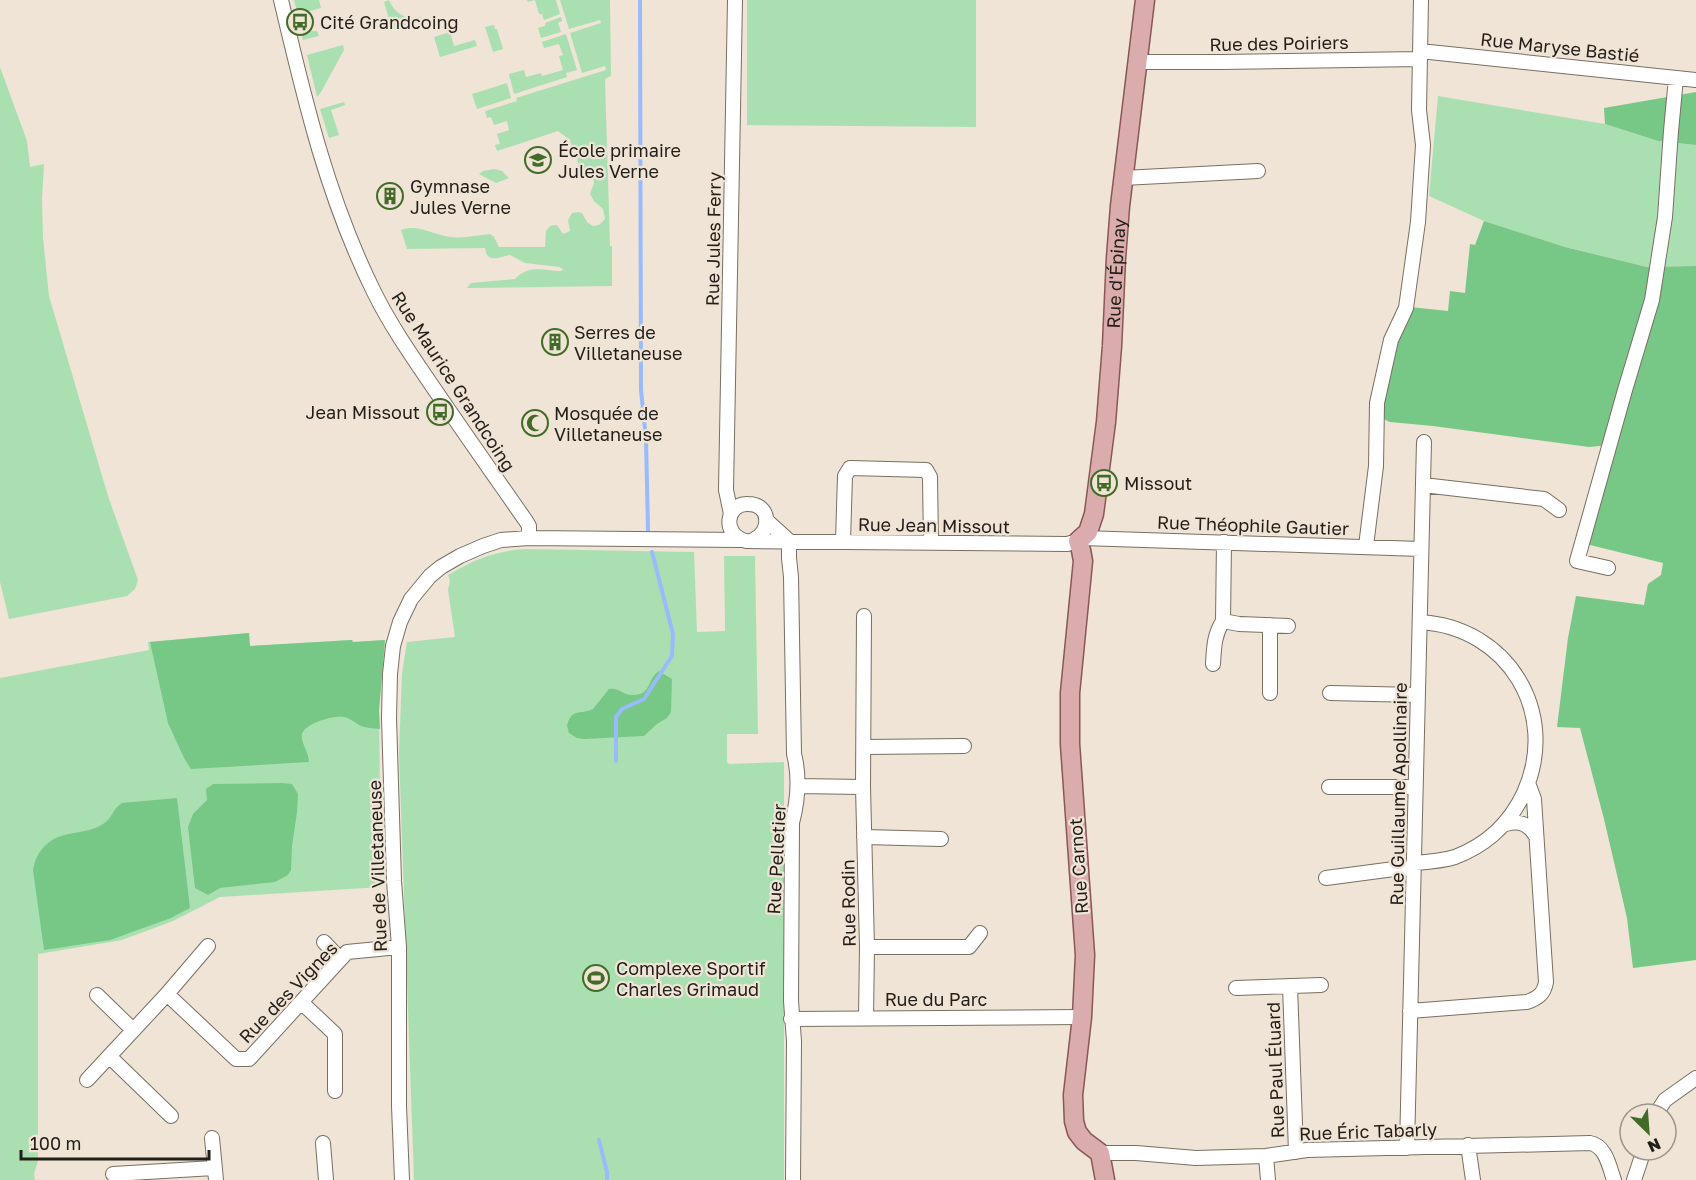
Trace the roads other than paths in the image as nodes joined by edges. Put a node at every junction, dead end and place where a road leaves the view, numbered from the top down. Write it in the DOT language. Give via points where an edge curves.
graph roads {
  1 [pos="281,0"];
  2 [pos="735,0"];
  3 [pos="1145,0"];
  4 [pos="1421,0"];
  5 [pos="1420,55"];
  6 [pos="1138,62"];
  7 [pos="1676,78"];
  8 [pos="1696,80"];
  9 [pos="1258,171"];
  10 [pos="1123,178"];
  11 [pos="1424,442"];
  12 [pos="727,478"];
  13 [pos="1423,485"];
  14 [pos="748,504"];
  15 [pos="1559,510"];
  16 [pos="731,514"];
  17 [pos="766,520"];
  18 [pos="730,529"];
  19 [pos="530,538"];
  20 [pos="1080,539"];
  21 [pos="705,540"];
  22 [pos="747,540"];
  23 [pos="789,541"];
  24 [pos="843,541"];
  25 [pos="1224,542"];
  26 [pos="931,543"];
  27 [pos="1366,546"];
  28 [pos="1421,549"];
  29 [pos="441,567"];
  30 [pos="1608,568"];
  31 [pos="864,616"];
  32 [pos="1223,621"];
  33 [pos="1420,622"];
  34 [pos="1270,626"];
  35 [pos="1288,626"];
  36 [pos="1213,664"];
  37 [pos="1270,693"];
  38 [pos="1330,693"];
  39 [pos="1418,695"];
  40 [pos="964,746"];
  41 [pos="864,747"];
  42 [pos="1528,783"];
  43 [pos="798,786"];
  44 [pos="863,787"];
  45 [pos="1329,787"];
  46 [pos="1415,787"];
  47 [pos="1506,824"];
  48 [pos="1535,835"];
  49 [pos="864,837"];
  50 [pos="941,839"];
  51 [pos="1414,866"];
  52 [pos="1326,878"];
  53 [pos="980,933"];
  54 [pos="324,942"];
  55 [pos="208,946"];
  56 [pos="399,947"];
  57 [pos="867,947"];
  58 [pos="340,959"];
  59 [pos="1321,984"];
  60 [pos="1290,986"];
  61 [pos="1236,988"];
  62 [pos="167,993"];
  63 [pos="97,995"];
  64 [pos="301,1002"];
  65 [pos="1410,1011"];
  66 [pos="1082,1017"];
  67 [pos="866,1018"];
  68 [pos="791,1019"];
  69 [pos="133,1030"];
  70 [pos="109,1056"];
  71 [pos="1696,1078"];
  72 [pos="87,1080"];
  73 [pos="335,1091"];
  74 [pos="1664,1102"];
  75 [pos="171,1116"];
  76 [pos="212,1138"];
  77 [pos="323,1143"];
  78 [pos="1468,1145"];
  79 [pos="1407,1148"];
  80 [pos="1100,1152"];
  81 [pos="1296,1152"];
  82 [pos="1266,1156"];
  83 [pos="1640,1162"];
  84 [pos="114,1174"];
  85 [pos="215,1174"];
  86 [pos="151,1176"];
  87 [pos="326,1180"];
  88 [pos="402,1180"];
  89 [pos="793,1180"];
  90 [pos="1105,1180"];
  91 [pos="1268,1180"];
  92 [pos="1473,1180"];
  93 [pos="1614,1180"];
  94 [pos="1634,1180"];
  1 -- 19 [label="street, Rue Maurice Grandcoing" via="319,152 361,265 396,332 526,521"];
  2 -- 12 [label="street, Rue Jules Ferry"];
  3 -- 6 [label="main road, Rue d'Épinay"];
  4 -- 5 [label="street"];
  5 -- 6 [label="street, Rue des Poiriers"];
  5 -- 7 [label="street, Rue Maryse Bastié"];
  5 -- 27 [label="street" via="1423,146 1418,222 1406,308 1391,340 1377,403 1376,466"];
  6 -- 10 [label="main road, Rue d'Épinay"];
  7 -- 8 [label="street, Rue Maryse Bastié"];
  7 -- 30 [label="street" via="1665,217 1652,300 1578,561"];
  9 -- 10 [label="street"];
  10 -- 20 [label="main road, Rue d'Épinay" via="1106,422 1094,514 1088,532"];
  11 -- 13 [label="street, Rue Guillaume Apollinaire"];
  12 -- 14 [label="street"];
  12 -- 16 [label="street, Rue Jules Ferry"];
  13 -- 15 [label="street" via="1544,499"];
  13 -- 28 [label="street, Rue Guillaume Apollinaire"];
  14 -- 16 [label="street"];
  14 -- 17 [label="street" via="759,507"];
  16 -- 18 [label="street"];
  17 -- 22 [label="street" via="763,533"];
  17 -- 23 [label="street"];
  18 -- 21 [label="street, Rue Jean Missout"];
  18 -- 22 [label="street" via="734,536"];
  19 -- 21 [label="street, Rue Jean Missout"];
  19 -- 29 [label="street, Rue Jean Missout" via="492,543"];
  20 -- 25 [label="street, Rue Théophile Gautier"];
  20 -- 26 [label="street, Rue Jean Missout" via="1066,544"];
  20 -- 66 [label="main road, Rue Carnot" via="1083,561 1070,693 1070,744 1085,955"];
  21 -- 22 [label="street, Rue Jean Missout"];
  22 -- 23 [label="street, Rue Jean Missout"];
  23 -- 24 [label="street, Rue Jean Missout"];
  23 -- 43 [label="street, Rue Pelletier"];
  24 -- 26 [label="street, Rue Jean Missout"];
  24 -- 26 [label="street" via="845,476 850,468 926,470 930,477"];
  25 -- 27 [label="street, Rue Théophile Gautier"];
  25 -- 32 [label="street"];
  27 -- 28 [label="street, Rue Théophile Gautier"];
  28 -- 33 [label="street, Rue Guillaume Apollinaire"];
  29 -- 56 [label="street, Rue de Villetaneuse" via="411,600 393,646 390,729"];
  31 -- 41 [label="street, Rue Rodin"];
  32 -- 34 [label="street"];
  32 -- 36 [label="street" via="1215,638"];
  33 -- 39 [label="street, Rue Guillaume Apollinaire"];
  33 -- 42 [label="street" via="1453,627 1472,635 1512,669 1529,699 1534,719 1534,764"];
  34 -- 35 [label="street"];
  34 -- 37 [label="street"];
  38 -- 39 [label="street"];
  39 -- 46 [label="street, Rue Guillaume Apollinaire"];
  40 -- 41 [label="street"];
  41 -- 44 [label="street, Rue Rodin"];
  42 -- 47 [label="street"];
  42 -- 48 [label="street" via="1534,800"];
  43 -- 44 [label="street"];
  43 -- 68 [label="street, Rue Pelletier" via="792,823"];
  44 -- 49 [label="street, Rue Rodin"];
  45 -- 46 [label="street"];
  46 -- 51 [label="street, Rue Guillaume Apollinaire"];
  47 -- 48 [label="street" via="1524,824"];
  47 -- 51 [label="street" via="1486,841 1455,857"];
  48 -- 65 [label="street" via="1546,982 1541,995 1527,1002"];
  49 -- 50 [label="street"];
  49 -- 57 [label="street, Rue Rodin"];
  51 -- 52 [label="street"];
  51 -- 65 [label="street, Rue Guillaume Apollinaire"];
  53 -- 57 [label="street" via="969,947"];
  54 -- 58 [label="street"];
  55 -- 62 [label="street"];
  56 -- 58 [label="street, Rue des Vignes" via="347,951"];
  56 -- 88 [label="street, Rue de Villetaneuse"];
  57 -- 67 [label="street, Rue Rodin"];
  58 -- 64 [label="street, Rue des Vignes"];
  59 -- 60 [label="street, Rue Paul Éluard"];
  60 -- 61 [label="street, Rue Paul Éluard"];
  60 -- 81 [label="street, Rue Paul Éluard"];
  62 -- 64 [label="street, Rue des Vignes" via="236,1059 249,1059"];
  62 -- 69 [label="street"];
  63 -- 69 [label="street"];
  64 -- 73 [label="street" via="335,1034"];
  65 -- 79 [label="street, Rue Guillaume Apollinaire"];
  66 -- 67 [label="street, Rue du Parc"];
  66 -- 80 [label="main road, Rue Carnot" via="1073,1086 1074,1121 1084,1141"];
  67 -- 68 [label="street, Rue du Parc"];
  68 -- 89 [label="street, Rue Pelletier"];
  69 -- 70 [label="street"];
  70 -- 72 [label="street"];
  70 -- 75 [label="street"];
  71 -- 74 [label="street"];
  76 -- 85 [label="street"];
  77 -- 87 [label="street"];
  78 -- 79 [label="street, Rue Éric Tabarly"];
  78 -- 92 [label="street"];
  78 -- 93 [label="street, Rue Éric Tabarly" via="1596,1144"];
  79 -- 81 [label="street, Rue Éric Tabarly"];
  80 -- 82 [label="street, Rue Éric Tabarly" via="1196,1158"];
  80 -- 90 [label="main road"];
  81 -- 82 [label="street, Rue Éric Tabarly"];
  82 -- 91 [label="street"];
  83 -- 94 [label="street"];
  84 -- 86 [label="street"];
  85 -- 86 [label="street"];
}
